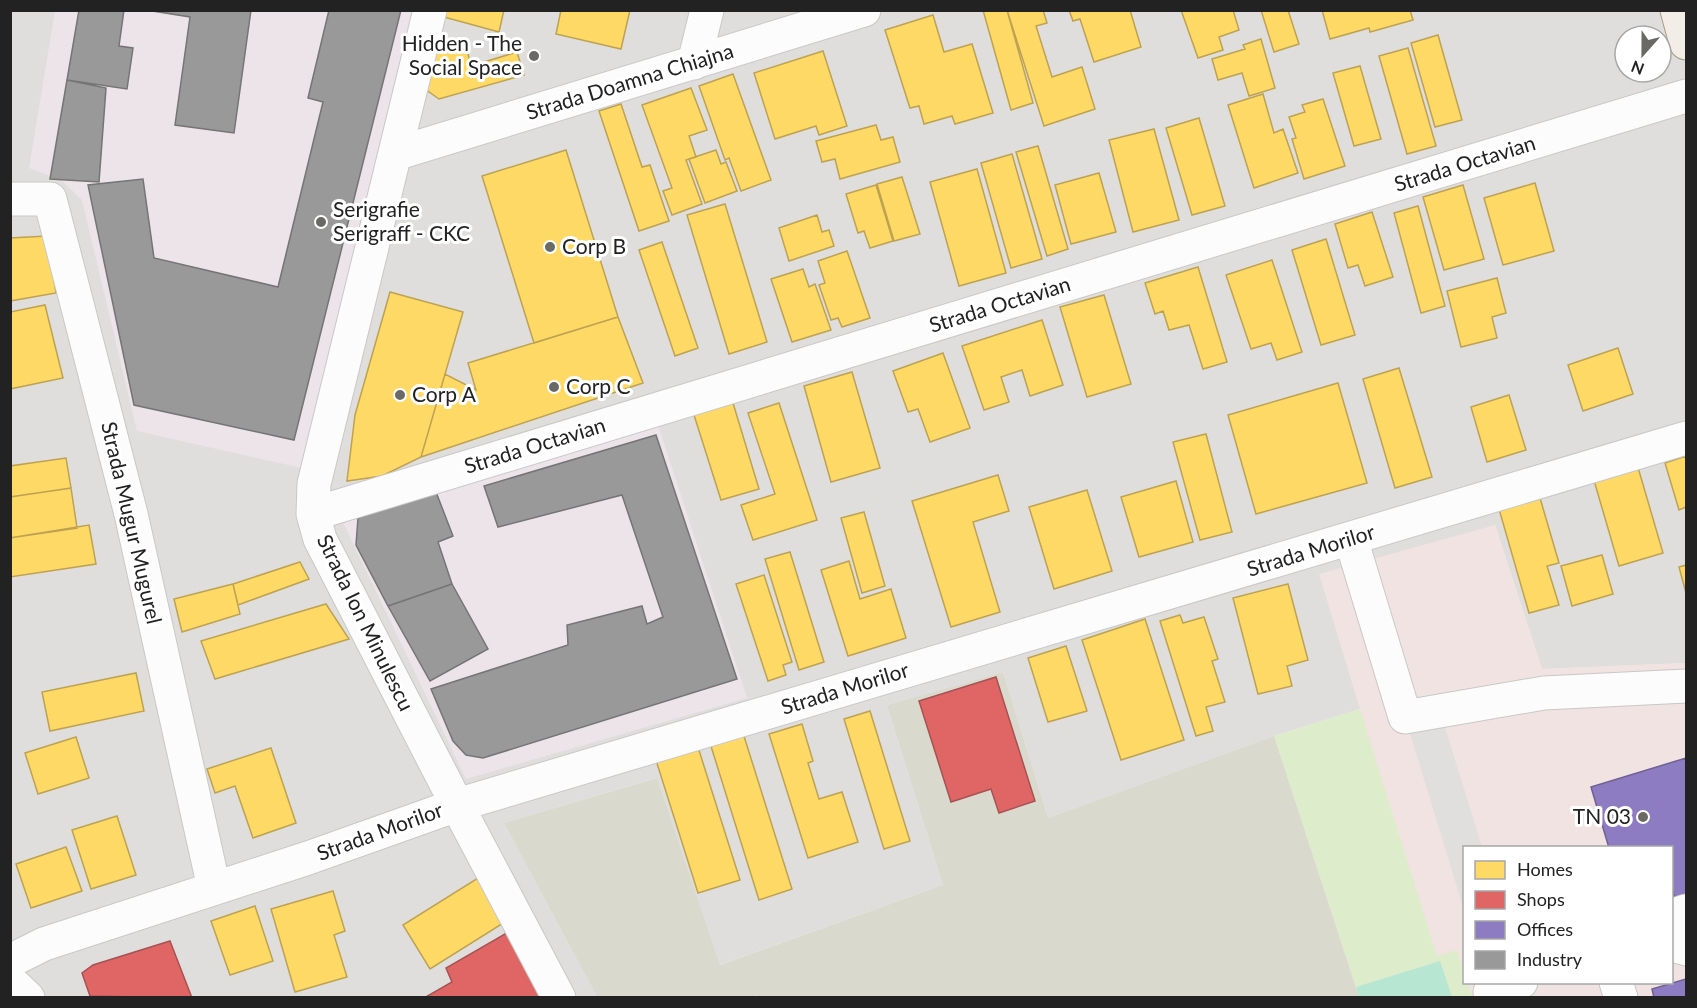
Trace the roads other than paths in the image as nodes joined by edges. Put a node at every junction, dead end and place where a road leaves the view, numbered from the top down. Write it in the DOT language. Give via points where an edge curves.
graph roads {
  1 [pos="429,10"];
  2 [pos="707,10"];
  3 [pos="864,10"];
  4 [pos="1677,10"];
  5 [pos="1686,43"];
  6 [pos="694,63"];
  7 [pos="1686,96"];
  8 [pos="395,154"];
  9 [pos="10,198"];
  10 [pos="1686,438"];
  11 [pos="313,514"];
  12 [pos="1351,539"];
  13 [pos="1686,686"];
  14 [pos="456,805"];
  15 [pos="214,888"];
  16 [pos="1686,911"];
  17 [pos="1673,922"];
  18 [pos="10,961"];
  19 [pos="10,981"];
  20 [pos="1515,984"];
  21 [pos="1490,992"];
  22 [pos="28,998"];
  23 [pos="559,998"];
  1 -- 8 [label="street, Strada Ion Minulescu"];
  2 -- 6 [label="street"];
  3 -- 6 [label="street, Strada Doamna Chiajna"];
  4 -- 5 [label="main road"];
  6 -- 8 [label="street, Strada Doamna Chiajna"];
  7 -- 11 [label="street, Strada Octavian"];
  8 -- 11 [label="street, Strada Ion Minulescu" via="314,484"];
  9 -- 15 [label="street, Strada Mugur Mugurel" via="50,198 131,514"];
  10 -- 12 [label="street, Strada Morilor"];
  11 -- 14 [label="street, Strada Ion Minulescu" via="320,538"];
  12 -- 13 [label="street" via="1405,717 1544,693"];
  12 -- 14 [label="street, Strada Morilor"];
  14 -- 15 [label="street, Strada Morilor"];
  14 -- 23 [label="street, Strada Ion Minulescu"];
  15 -- 18 [label="street, Strada Morilor" via="44,944"];
  16 -- 17 [label="street"];
  19 -- 22 [label="street"];
  20 -- 21 [label="street"];
}
